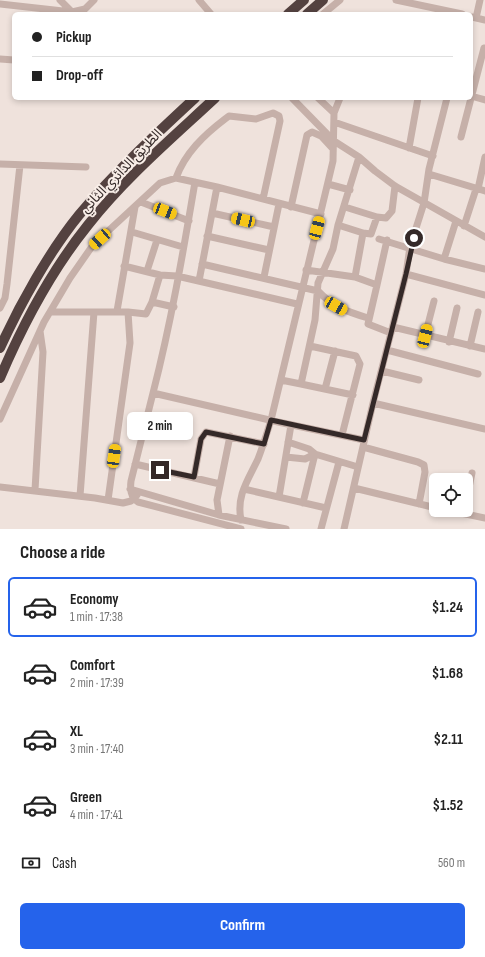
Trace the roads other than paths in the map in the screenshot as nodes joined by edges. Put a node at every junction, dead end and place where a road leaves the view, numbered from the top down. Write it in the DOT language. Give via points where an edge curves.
graph roads {
  1 [pos="60,0"];
  2 [pos="94,0"];
  3 [pos="198,0"];
  4 [pos="304,0"];
  5 [pos="323,0"];
  6 [pos="340,0"];
  7 [pos="396,0"];
  8 [pos="480,0"];
  9 [pos="408,2"];
  10 [pos="5,3"];
  11 [pos="72,12"];
  12 [pos="209,12"];
  13 [pos="290,12"];
  14 [pos="309,12"];
  15 [pos="325,12"];
  16 [pos="455,12"];
  17 [pos="473,17"];
  18 [pos="485,20"];
  19 [pos="484,48"];
  20 [pos="0,59"];
  21 [pos="12,60"];
  22 [pos="473,92"];
  23 [pos="473,96"];
  24 [pos="193,100"];
  25 [pos="213,100"];
  26 [pos="294,100"];
  27 [pos="320,100"];
  28 [pos="339,100"];
  29 [pos="418,100"];
  30 [pos="447,100"];
  31 [pos="471,100"];
  32 [pos="485,100"];
  33 [pos="334,113"];
  34 [pos="334,122"];
  35 [pos="461,137"];
  36 [pos="334,145"];
  37 [pos="409,148"];
  38 [pos="433,156"];
  39 [pos="359,157"];
  40 [pos="485,157"];
  41 [pos="0,164"];
  42 [pos="20,165"];
  43 [pos="86,167"];
  44 [pos="430,174"];
  45 [pos="176,178"];
  46 [pos="196,182"];
  47 [pos="328,184"];
  48 [pos="395,186"];
  49 [pos="217,187"];
  50 [pos="350,190"];
  51 [pos="479,190"];
  52 [pos="263,199"];
  53 [pos="424,202"];
  54 [pos="279,204"];
  55 [pos="138,205"];
  56 [pos="291,207"];
  57 [pos="345,207"];
  58 [pos="212,213"];
  59 [pos="321,214"];
  60 [pos="377,217"];
  61 [pos="189,221"];
  62 [pos="456,221"];
  63 [pos="338,225"];
  64 [pos="464,226"];
  65 [pos="274,227"];
  66 [pos="132,232"];
  67 [pos="363,233"];
  68 [pos="207,236"];
  69 [pos="485,238"];
  70 [pos="158,240"];
  71 [pos="183,247"];
  72 [pos="410,247"];
  73 [pos="269,250"];
  74 [pos="444,259"];
  75 [pos="202,264"];
  76 [pos="124,266"];
  77 [pos="485,269"];
  78 [pos="306,270"];
  79 [pos="147,271"];
  80 [pos="322,272"];
  81 [pos="406,274"];
  82 [pos="160,275"];
  83 [pos="177,276"];
  84 [pos="354,277"];
  85 [pos="264,278"];
  86 [pos="199,281"];
  87 [pos="377,285"];
  88 [pos="302,287"];
  89 [pos="318,291"];
  90 [pos="485,294"];
  91 [pos="152,302"];
  92 [pos="434,302"];
  93 [pos="297,304"];
  94 [pos="174,307"];
  95 [pos="0,308"];
  96 [pos="457,308"];
  97 [pos="117,311"];
  98 [pos="50,312"];
  99 [pos="94,312"];
  100 [pos="128,312"];
  101 [pos="478,312"];
  102 [pos="368,318"];
  103 [pos="392,330"];
  104 [pos="40,331"];
  105 [pos="425,336"];
  106 [pos="449,342"];
  107 [pos="310,346"];
  108 [pos="470,346"];
  109 [pos="0,348"];
  110 [pos="485,349"];
  111 [pos="387,350"];
  112 [pos="335,351"];
  113 [pos="382,371"];
  114 [pos="478,374"];
  115 [pos="0,378"];
  116 [pos="281,380"];
  117 [pos="419,380"];
  118 [pos="301,384"];
  119 [pos="325,389"];
  120 [pos="153,393"];
  121 [pos="353,396"];
  122 [pos="373,403"];
  123 [pos="0,419"];
  124 [pos="271,420"];
  125 [pos="291,425"];
  126 [pos="485,429"];
  127 [pos="342,435"];
  128 [pos="230,436"];
  129 [pos="288,442"];
  130 [pos="264,444"];
  131 [pos="364,444"];
  132 [pos="315,454"];
  133 [pos="286,457"];
  134 [pos="339,462"];
  135 [pos="135,464"];
  136 [pos="358,467"];
  137 [pos="194,477"];
  138 [pos="220,484"];
  139 [pos="0,487"];
  140 [pos="354,488"];
  141 [pos="130,489"];
  142 [pos="244,489"];
  143 [pos="35,490"];
  144 [pos="140,492"];
  145 [pos="80,496"];
  146 [pos="279,497"];
  147 [pos="133,499"];
  148 [pos="108,500"];
  149 [pos="304,503"];
  150 [pos="419,504"];
  151 [pos="429,506"];
  152 [pos="326,508"];
  153 [pos="219,515"];
  154 [pos="473,515"];
  155 [pos="485,518"];
  156 [pos="241,520"];
  157 [pos="241,529"];
  158 [pos="286,529"];
  159 [pos="321,529"];
  160 [pos="344,529"];
  1 -- 11 [label="street"];
  2 -- 11 [label="street" via="84,9"];
  3 -- 12 [label="street"];
  4 -- 13 [label="highway"];
  5 -- 14 [label="highway"];
  6 -- 15 [label="street"];
  7 -- 9 [label="street"];
  8 -- 17 [label="street"];
  9 -- 16 [label="street"];
  10 -- 11 [label="street"];
  17 -- 18 [label="street"];
  19 -- 22 [label="street"];
  20 -- 21 [label="street"];
  23 -- 32 [label="street"];
  24 -- 109 [label="highway, الطريق الدائري الثاني" via="150,140 79,215 42,270"];
  25 -- 115 [label="highway, الطريق الدائري الثاني" via="122,186 88,225 57,268 29,316"];
  26 -- 36 [label="street"];
  27 -- 33 [label="street"];
  28 -- 33 [label="street"];
  29 -- 37 [label="street"];
  30 -- 38 [label="street"];
  31 -- 35 [label="street"];
  33 -- 34 [label="street"];
  34 -- 36 [label="street"];
  34 -- 37 [label="street"];
  36 -- 39 [label="street"];
  36 -- 47 [label="street"];
  36 -- 56 [label="street" via="312,132 307,135"];
  37 -- 38 [label="street"];
  38 -- 44 [label="street"];
  39 -- 48 [label="street"];
  39 -- 50 [label="street"];
  40 -- 51 [label="street"];
  41 -- 42 [label="street"];
  42 -- 43 [label="street"];
  42 -- 95 [label="street" via="7,284"];
  44 -- 51 [label="street"];
  44 -- 53 [label="street"];
  45 -- 46 [label="street"];
  45 -- 52 [label="street" via="180,167 200,140 229,116 256,119 273,114 279,116 280,121"];
  45 -- 55 [label="street" via="160,183"];
  46 -- 49 [label="street"];
  46 -- 61 [label="street"];
  47 -- 50 [label="street"];
  47 -- 59 [label="street"];
  48 -- 53 [label="street"];
  48 -- 60 [label="street" via="390,215 386,218"];
  49 -- 52 [label="street"];
  49 -- 58 [label="street"];
  50 -- 57 [label="street"];
  51 -- 64 [label="street"];
  52 -- 54 [label="street"];
  53 -- 62 [label="street"];
  53 -- 72 [label="street"];
  54 -- 56 [label="street"];
  54 -- 65 [label="street"];
  55 -- 61 [label="street"];
  55 -- 66 [label="street"];
  55 -- 98 [label="street" via="119,220 90,250"];
  56 -- 59 [label="street"];
  57 -- 60 [label="street"];
  57 -- 63 [label="street"];
  58 -- 65 [label="street"];
  58 -- 68 [label="street"];
  59 -- 78 [label="street"];
  60 -- 67 [label="street" via="371,234"];
  61 -- 71 [label="street"];
  62 -- 64 [label="street"];
  62 -- 74 [label="street"];
  63 -- 67 [label="street"];
  63 -- 80 [label="street" via="333,249"];
  64 -- 69 [label="street"];
  65 -- 73 [label="street"];
  66 -- 70 [label="street"];
  66 -- 76 [label="street"];
  67 -- 84 [label="street"];
  68 -- 73 [label="street"];
  68 -- 75 [label="street"];
  70 -- 71 [label="street"];
  70 -- 79 [label="street"];
  71 -- 83 [label="street"];
  72 -- 74 [label="street"];
  72 -- 81 [label="street"];
  72 -- 87 [label="street" via="383,240"];
  73 -- 85 [label="street"];
  74 -- 77 [label="street"];
  75 -- 85 [label="street"];
  75 -- 86 [label="street"];
  76 -- 79 [label="street"];
  76 -- 97 [label="street"];
  78 -- 80 [label="street"];
  78 -- 88 [label="street"];
  79 -- 82 [label="street"];
  80 -- 84 [label="street"];
  80 -- 89 [label="street"];
  81 -- 90 [label="street"];
  81 -- 103 [label="street"];
  82 -- 83 [label="street"];
  82 -- 91 [label="street"];
  83 -- 86 [label="street"];
  83 -- 94 [label="street"];
  84 -- 87 [label="street"];
  85 -- 88 [label="street"];
  86 -- 93 [label="street"];
  87 -- 102 [label="street"];
  88 -- 89 [label="street"];
  88 -- 93 [label="street"];
  89 -- 102 [label="street" via="327,301 344,311"];
  89 -- 107 [label="street"];
  91 -- 94 [label="street"];
  91 -- 100 [label="street" via="146,314"];
  92 -- 105 [label="street"];
  93 -- 116 [label="street"];
  94 -- 120 [label="street"];
  96 -- 106 [label="street"];
  97 -- 99 [label="street"];
  97 -- 100 [label="street"];
  98 -- 99 [label="street"];
  98 -- 104 [label="street"];
  99 -- 145 [label="street"];
  100 -- 148 [label="street" via="130,343"];
  101 -- 108 [label="street"];
  102 -- 103 [label="street" via="369,326"];
  103 -- 105 [label="street"];
  103 -- 111 [label="street"];
  104 -- 123 [label="street"];
  104 -- 143 [label="street" via="43,352"];
  105 -- 106 [label="street"];
  106 -- 108 [label="street"];
  107 -- 112 [label="street"];
  107 -- 118 [label="street"];
  108 -- 110 [label="street"];
  111 -- 113 [label="street"];
  111 -- 114 [label="street"];
  112 -- 119 [label="street"];
  112 -- 121 [label="street" via="356,356 359,360"];
  113 -- 117 [label="street"];
  113 -- 122 [label="street"];
  116 -- 118 [label="street"];
  116 -- 124 [label="street"];
  118 -- 119 [label="street"];
  119 -- 121 [label="street"];
  120 -- 124 [label="street"];
  120 -- 135 [label="street"];
  121 -- 127 [label="street"];
  122 -- 126 [label="street"];
  122 -- 131 [label="street"];
  124 -- 125 [label="street"];
  124 -- 130 [label="street"];
  125 -- 127 [label="street"];
  125 -- 129 [label="street"];
  127 -- 131 [label="street"];
  128 -- 130 [label="street"];
  128 -- 137 [label="street" via="210,432 203,434"];
  128 -- 138 [label="street"];
  129 -- 132 [label="street" via="309,449"];
  129 -- 133 [label="street"];
  130 -- 142 [label="street"];
  131 -- 136 [label="street"];
  131 -- 150 [label="street" via="424,466"];
  132 -- 133 [label="street" via="305,460"];
  132 -- 134 [label="street"];
  132 -- 149 [label="street"];
  133 -- 146 [label="street"];
  134 -- 136 [label="street"];
  134 -- 152 [label="street"];
  135 -- 137 [label="street"];
  135 -- 141 [label="street"];
  136 -- 140 [label="street"];
  137 -- 138 [label="street"];
  138 -- 153 [label="street" via="217,500"];
  139 -- 143 [label="street"];
  140 -- 150 [label="street"];
  140 -- 160 [label="street"];
  141 -- 144 [label="street"];
  141 -- 147 [label="street"];
  142 -- 146 [label="street"];
  142 -- 156 [label="street" via="238,508"];
  143 -- 145 [label="street"];
  144 -- 147 [label="street"];
  144 -- 153 [label="street"];
  145 -- 148 [label="street"];
  146 -- 149 [label="street"];
  147 -- 148 [label="street" via="124,503"];
  147 -- 157 [label="street"];
  149 -- 152 [label="street"];
  150 -- 151 [label="street"];
  152 -- 159 [label="street"];
  153 -- 156 [label="street"];
  154 -- 155 [label="street"];
  156 -- 158 [label="street"];
}
